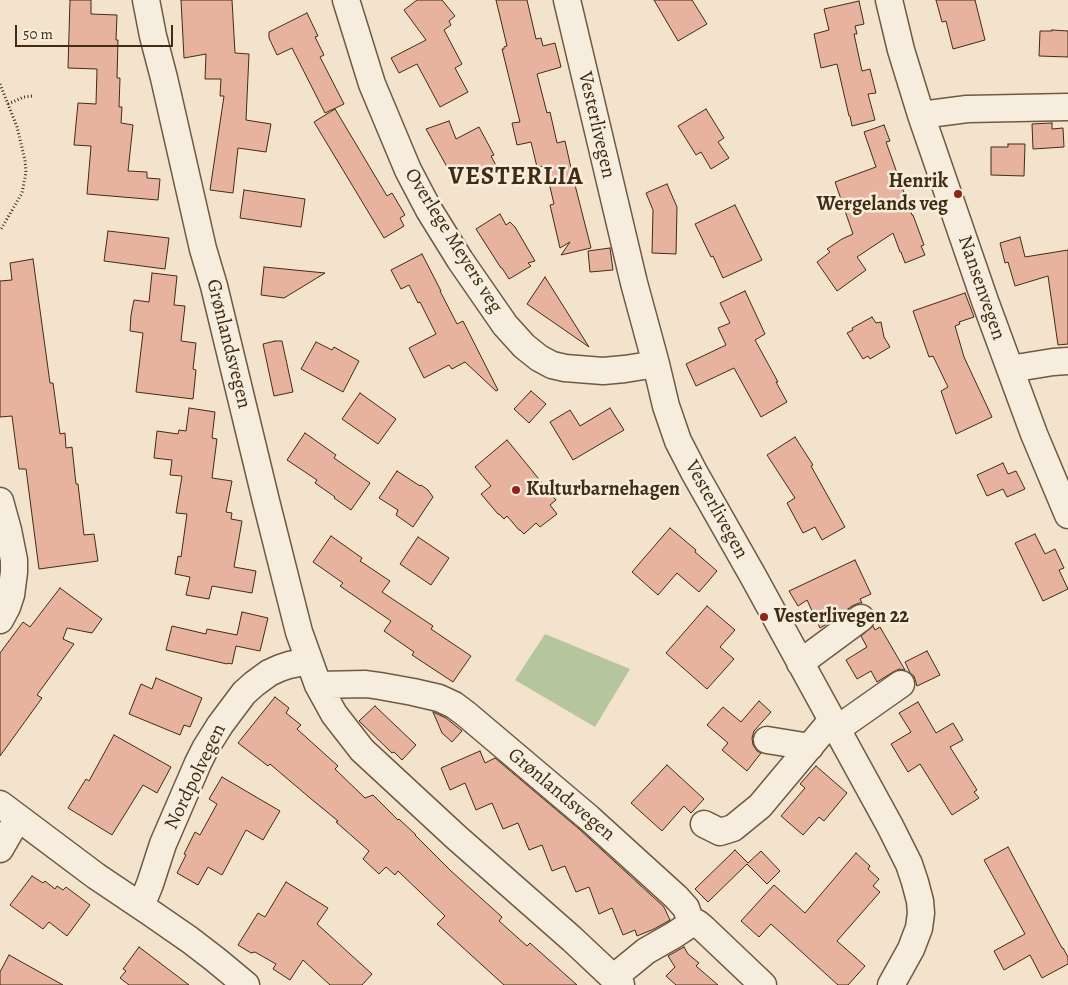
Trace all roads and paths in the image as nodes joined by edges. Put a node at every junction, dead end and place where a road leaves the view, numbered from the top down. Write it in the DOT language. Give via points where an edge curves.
graph roads {
  1 [pos="146,0"];
  2 [pos="346,0"];
  3 [pos="567,0"];
  4 [pos="889,0"];
  5 [pos="0,84"];
  6 [pos="32,96"];
  7 [pos="8,104"];
  8 [pos="1068,106"];
  9 [pos="921,115"];
  10 [pos="0,231"];
  11 [pos="1068,361"];
  12 [pos="656,364"];
  13 [pos="1010,369"];
  14 [pos="0,501"];
  15 [pos="1068,515"];
  16 [pos="861,618"];
  17 [pos="0,620"];
  18 [pos="800,663"];
  19 [pos="313,673"];
  20 [pos="901,684"];
  21 [pos="834,725"];
  22 [pos="767,740"];
  23 [pos="810,747"];
  24 [pos="9,811"];
  25 [pos="704,824"];
  26 [pos="0,849"];
  27 [pos="141,906"];
  28 [pos="689,923"];
  29 [pos="617,981"];
  30 [pos="246,985"];
  31 [pos="763,985"];
  32 [pos="892,985"];
  1 -- 19 [label="street, Grønlandsvegen" via="230,357 299,632"];
  2 -- 12 [label="street, Overlege Meyers veg" via="372,84 408,170 428,210 505,325 538,358 552,365 604,371"];
  3 -- 12 [label="street, Vesterlivegen"];
  4 -- 9 [label="street, Nansenvegen"];
  5 -- 7 [label="path"];
  6 -- 7 [label="path"];
  7 -- 10 [label="path" via="17,127 26,172 22,193"];
  8 -- 9 [label="street" via="967,109"];
  9 -- 13 [label="street, Nansenvegen"];
  11 -- 13 [label="street"];
  12 -- 18 [label="street, Vesterlivegen" via="678,441"];
  13 -- 15 [label="street, Nansenvegen"];
  14 -- 17 [label="street" via="14,572 12,595"];
  16 -- 18 [label="street"];
  18 -- 21 [label="street, Vesterlivegen"];
  19 -- 27 [label="street, Nordpolvegen" via="289,665 269,673 254,684 220,724 198,763 162,844"];
  19 -- 28 [label="street, Grønlandsvegen" via="414,692 454,705 652,875 686,908"];
  19 -- 29 [label="street, Grønlandsvegen" via="334,714 362,750"];
  20 -- 21 [label="street"];
  21 -- 23 [label="street"];
  21 -- 32 [label="street, Vesterlivegen" via="909,864 920,901 921,914 911,949"];
  22 -- 23 [label="street"];
  23 -- 25 [label="street" via="760,806 733,828 720,832"];
  24 -- 26 [label="street"];
  24 -- 27 [label="street"];
  27 -- 30 [label="street"];
  28 -- 29 [label="street, Grønlandsvegen" via="646,951"];
  28 -- 31 [label="street" via="703,928"];
}
